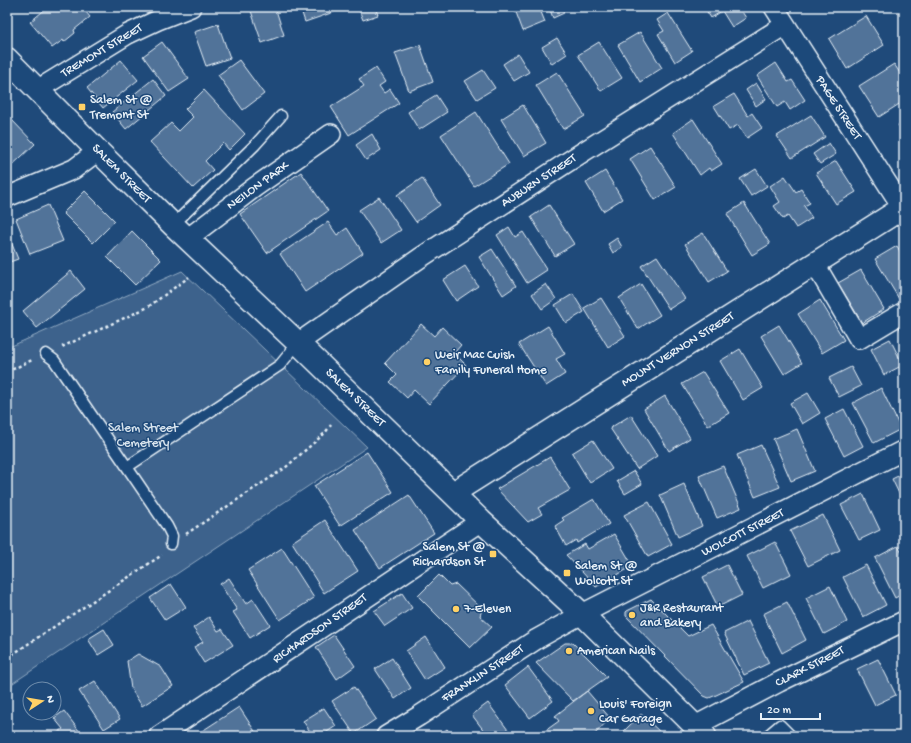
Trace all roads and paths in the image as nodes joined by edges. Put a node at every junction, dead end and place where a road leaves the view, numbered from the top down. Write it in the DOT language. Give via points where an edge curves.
graph roads {
  1 [pos="191,7"];
  2 [pos="774,7"];
  3 [pos="785,25"];
  4 [pos="7,59"];
  5 [pos="37,90"];
  6 [pos="281,116"];
  7 [pos="331,134"];
  8 [pos="98,151"];
  9 [pos="7,197"];
  10 [pos="903,208"];
  11 [pos="180,232"];
  12 [pos="815,264"];
  13 [pos="188,277"];
  14 [pos="904,312"];
  15 [pos="298,343"];
  16 [pos="46,354"];
  17 [pos="7,372"];
  18 [pos="331,425"];
  19 [pos="904,450"];
  20 [pos="127,467"];
  21 [pos="453,493"];
  22 [pos="481,521"];
  23 [pos="171,544"];
  24 [pos="582,614"];
  25 [pos="904,621"];
  26 [pos="7,658"];
  27 [pos="700,731"];
  28 [pos="159,736"];
  29 [pos="386,736"];
  30 [pos="767,736"];
  31 [pos="791,736"];
  1 -- 5 [label="street, TREMONT STREET" via="128,34"];
  2 -- 3 [label="street, PAGE STREET"];
  3 -- 10 [label="street, PAGE STREET"];
  3 -- 15 [label="street, AUBURN STREET" via="420,258"];
  4 -- 5 [label="main road, SALEM STREET"];
  5 -- 8 [label="main road, SALEM STREET"];
  6 -- 11 [label="lane"];
  7 -- 11 [label="street, NEILON PARK" via="255,187"];
  8 -- 9 [label="street" via="74,169"];
  8 -- 11 [label="main road, SALEM STREET"];
  10 -- 12 [label="main road, MOUNT VERNON STREET"];
  11 -- 15 [label="main road, SALEM STREET"];
  12 -- 14 [label="street" via="859,339"];
  12 -- 21 [label="main road, MOUNT VERNON STREET"];
  13 -- 16 [label="path" via="148,307"];
  15 -- 20 [label="lane" via="280,365"];
  15 -- 21 [label="main road, SALEM STREET"];
  16 -- 17 [label="path"];
  16 -- 20 [label="lane" via="54,360"];
  18 -- 23 [label="path" via="326,433 285,468"];
  19 -- 24 [label="street, WOLCOTT STREET"];
  20 -- 23 [label="lane" via="167,526 172,536"];
  21 -- 22 [label="main road, SALEM STREET"];
  22 -- 24 [label="main road, SALEM STREET"];
  22 -- 28 [label="street, RICHARDSON STREET"];
  23 -- 26 [label="path" via="167,552"];
  24 -- 27 [label="main road, SALEM STREET"];
  24 -- 29 [label="street, FRANKLIN STREET" via="537,639"];
  25 -- 27 [label="street, CLARK STREET" via="779,682"];
  30 -- 31 [label="lane" via="780,725"];
}
